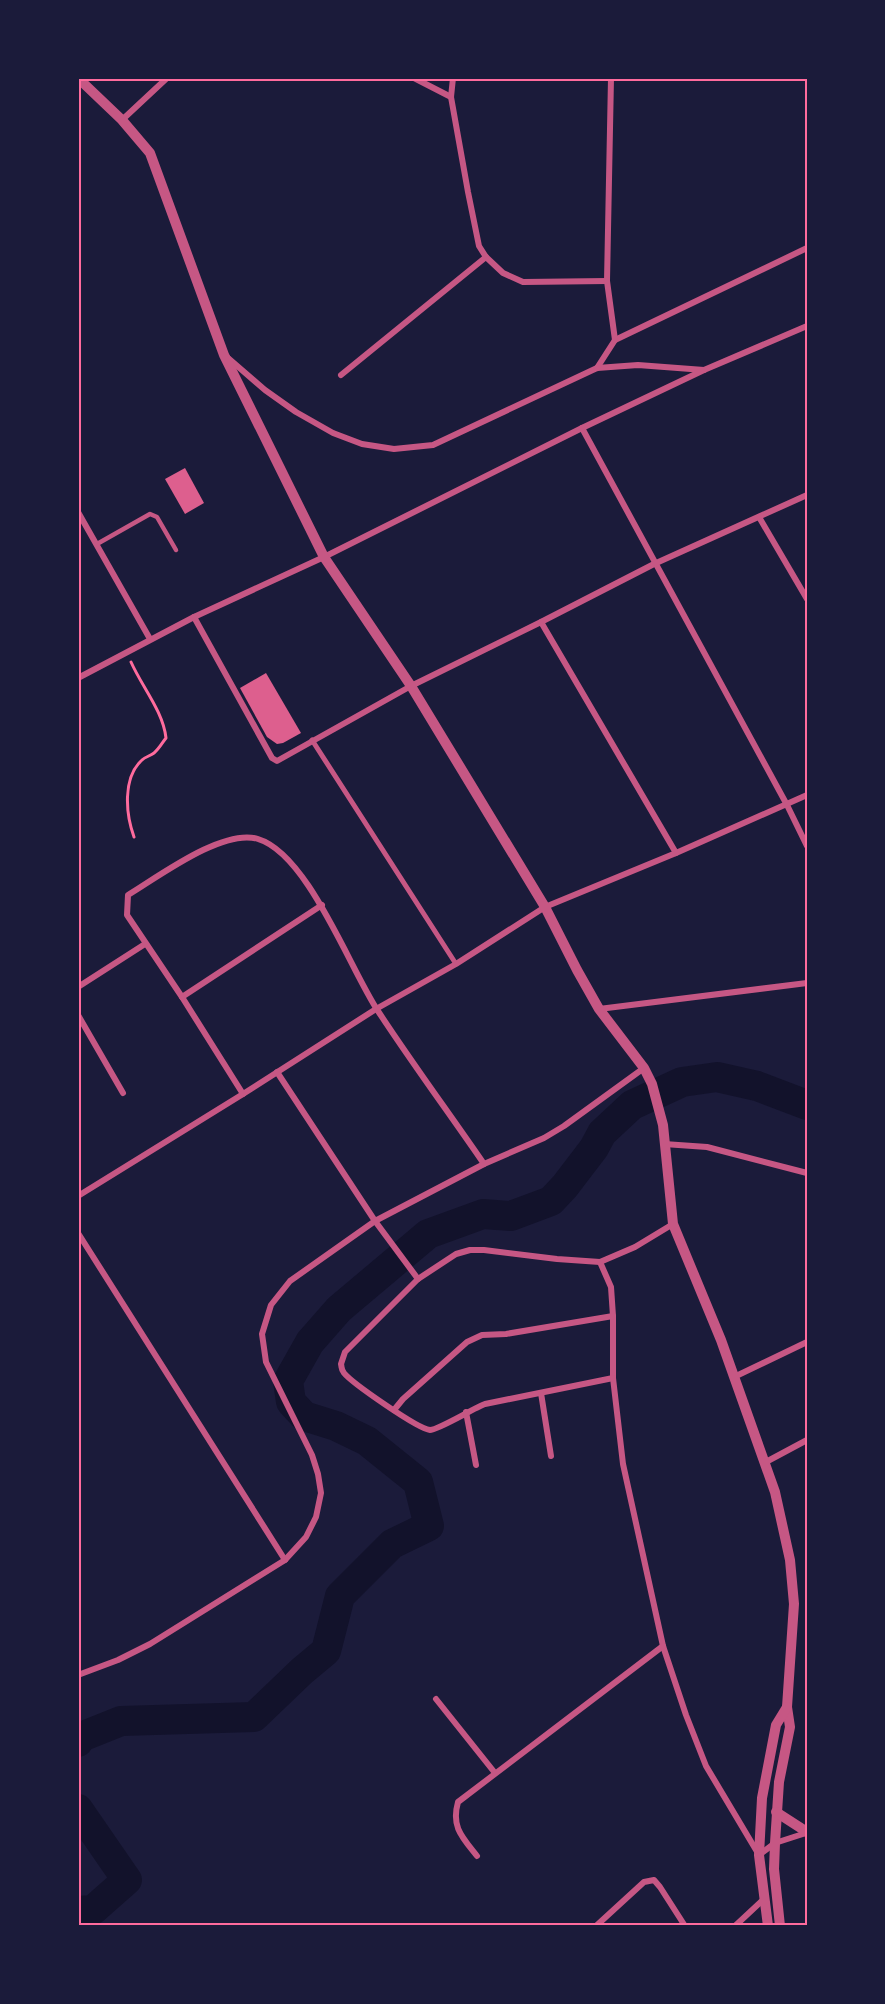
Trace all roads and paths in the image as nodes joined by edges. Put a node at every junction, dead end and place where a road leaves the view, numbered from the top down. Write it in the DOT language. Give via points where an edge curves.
graph roads {
  1 [pos="78,78"];
  2 [pos="167,78"];
  3 [pos="414,78"];
  4 [pos="453,78"];
  5 [pos="611,78"];
  6 [pos="451,97"];
  7 [pos="122,120"];
  8 [pos="807,248"];
  9 [pos="486,257"];
  10 [pos="607,281"];
  11 [pos="807,326"];
  12 [pos="615,340"];
  13 [pos="224,354"];
  14 [pos="597,368"];
  15 [pos="705,370"];
  16 [pos="341,375"];
  17 [pos="582,428"];
  18 [pos="807,495"];
  19 [pos="78,512"];
  20 [pos="759,517"];
  21 [pos="97,544"];
  22 [pos="176,550"];
  23 [pos="324,557"];
  24 [pos="654,564"];
  25 [pos="807,599"];
  26 [pos="194,616"];
  27 [pos="541,622"];
  28 [pos="150,639"];
  29 [pos="126,652"];
  30 [pos="78,678"];
  31 [pos="411,686"];
  32 [pos="312,740"];
  33 [pos="807,795"];
  34 [pos="787,805"];
  35 [pos="134,837"];
  36 [pos="807,846"];
  37 [pos="676,853"];
  38 [pos="322,905"];
  39 [pos="545,907"];
  40 [pos="145,944"];
  41 [pos="456,964"];
  42 [pos="807,983"];
  43 [pos="78,987"];
  44 [pos="182,997"];
  45 [pos="376,1009"];
  46 [pos="599,1009"];
  47 [pos="78,1015"];
  48 [pos="644,1068"];
  49 [pos="277,1072"];
  50 [pos="123,1093"];
  51 [pos="243,1094"];
  52 [pos="664,1144"];
  53 [pos="484,1164"];
  54 [pos="807,1173"];
  55 [pos="78,1196"];
  56 [pos="375,1221"];
  57 [pos="673,1224"];
  58 [pos="78,1233"];
  59 [pos="600,1262"];
  60 [pos="418,1279"];
  61 [pos="613,1316"];
  62 [pos="807,1342"];
  63 [pos="734,1377"];
  64 [pos="613,1378"];
  65 [pos="541,1393"];
  66 [pos="393,1410"];
  67 [pos="466,1412"];
  68 [pos="807,1440"];
  69 [pos="551,1456"];
  70 [pos="764,1463"];
  71 [pos="476,1465"];
  72 [pos="285,1560"];
  73 [pos="663,1647"];
  74 [pos="78,1675"];
  75 [pos="436,1699"];
  76 [pos="787,1707"];
  77 [pos="495,1773"];
  78 [pos="776,1812"];
  79 [pos="807,1832"];
  80 [pos="775,1843"];
  81 [pos="759,1855"];
  82 [pos="477,1856"];
  83 [pos="764,1899"];
  84 [pos="596,1926"];
  85 [pos="685,1926"];
  86 [pos="735,1926"];
  87 [pos="768,1926"];
  88 [pos="780,1926"];
  1 -- 7 [label="street"];
  2 -- 7 [label="street"];
  3 -- 6 [label="street"];
  4 -- 6 [label="street"];
  5 -- 10 [label="street"];
  6 -- 9 [label="street" via="479,246"];
  7 -- 13 [label="street" via="150,153"];
  8 -- 12 [label="street"];
  9 -- 10 [label="street" via="503,273 523,282"];
  9 -- 16 [label="street"];
  10 -- 12 [label="street"];
  11 -- 15 [label="street"];
  12 -- 14 [label="street"];
  13 -- 14 [label="street" via="265,390 324,428 362,444 394,449 433,445"];
  13 -- 23 [label="street"];
  14 -- 15 [label="street" via="638,365"];
  15 -- 17 [label="street"];
  17 -- 23 [label="street"];
  17 -- 24 [label="street"];
  18 -- 20 [label="street"];
  19 -- 21 [label="street"];
  20 -- 24 [label="street"];
  20 -- 25 [label="street"];
  21 -- 22 [label="lane" via="150,514 156,516"];
  21 -- 28 [label="street"];
  23 -- 26 [label="street"];
  23 -- 31 [label="street"];
  24 -- 27 [label="street"];
  24 -- 34 [label="street"];
  26 -- 28 [label="street"];
  26 -- 32 [label="street" via="272,758 282,759"];
  27 -- 31 [label="street"];
  27 -- 37 [label="street"];
  28 -- 29 [label="street"];
  29 -- 30 [label="street"];
  29 -- 35 [label="path" via="159,715 166,738 134,771 126,798 128,823"];
  31 -- 32 [label="street"];
  31 -- 39 [label="street"];
  32 -- 41 [label="street"];
  33 -- 34 [label="street"];
  34 -- 36 [label="street"];
  34 -- 37 [label="street"];
  37 -- 39 [label="street"];
  38 -- 40 [label="street" via="274,847 258,839 237,837 215,843 128,895 127,915"];
  38 -- 44 [label="street"];
  38 -- 45 [label="street"];
  39 -- 41 [label="street"];
  39 -- 46 [label="street"];
  40 -- 43 [label="street"];
  40 -- 44 [label="street"];
  41 -- 45 [label="street"];
  42 -- 46 [label="street"];
  44 -- 51 [label="street"];
  45 -- 49 [label="street"];
  45 -- 53 [label="street"];
  46 -- 48 [label="street"];
  47 -- 50 [label="street"];
  48 -- 52 [label="street" via="663,1125"];
  48 -- 53 [label="street" via="564,1126"];
  49 -- 51 [label="street"];
  49 -- 56 [label="street"];
  51 -- 55 [label="street"];
  52 -- 54 [label="street" via="707,1147"];
  52 -- 57 [label="street"];
  53 -- 56 [label="street"];
  56 -- 60 [label="street"];
  56 -- 72 [label="street" via="290,1281 271,1305 262,1334 266,1362 312,1455 321,1493 306,1538"];
  57 -- 59 [label="street"];
  57 -- 63 [label="street"];
  58 -- 72 [label="street"];
  59 -- 60 [label="street" via="470,1250 456,1254"];
  59 -- 61 [label="street" via="611,1287"];
  60 -- 66 [label="street" via="345,1352 341,1364 345,1374"];
  61 -- 64 [label="street"];
  61 -- 66 [label="street" via="482,1335 467,1342"];
  62 -- 63 [label="street"];
  63 -- 70 [label="street"];
  64 -- 65 [label="street"];
  64 -- 73 [label="street" via="623,1464"];
  65 -- 67 [label="street" via="485,1404"];
  65 -- 69 [label="street"];
  66 -- 67 [label="street" via="428,1430"];
  67 -- 71 [label="street"];
  68 -- 70 [label="street"];
  70 -- 76 [label="street" via="775,1492 791,1571 794,1604"];
  72 -- 74 [label="street" via="150,1644"];
  73 -- 77 [label="street"];
  73 -- 81 [label="street" via="706,1766"];
  75 -- 77 [label="street"];
  76 -- 78 [label="street" via="790,1726"];
  76 -- 81 [label="street" via="776,1725 762,1797"];
  77 -- 82 [label="street" via="458,1802 454,1815 460,1835"];
  78 -- 79 [label="street"];
  78 -- 80 [label="street"];
  79 -- 80 [label="street"];
  80 -- 81 [label="street"];
  80 -- 88 [label="street"];
  81 -- 83 [label="street"];
  83 -- 86 [label="street"];
  83 -- 87 [label="street"];
  84 -- 85 [label="street" via="644,1882 654,1881"];
}
